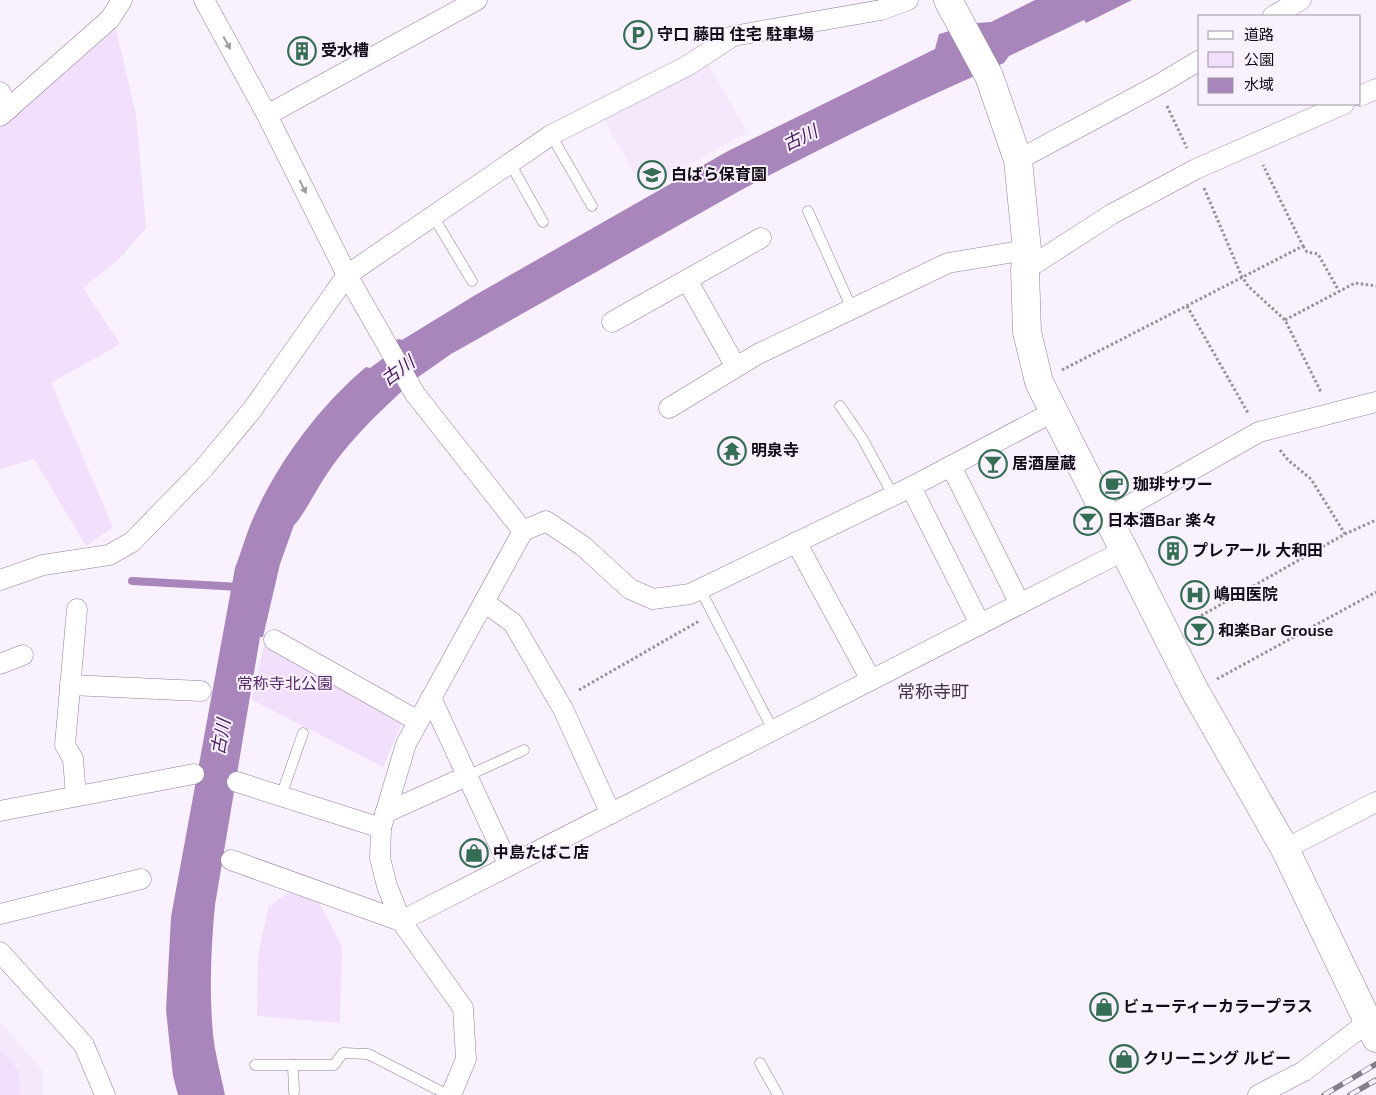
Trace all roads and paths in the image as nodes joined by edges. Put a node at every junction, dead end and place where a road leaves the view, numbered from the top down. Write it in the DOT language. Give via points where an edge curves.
graph roads {
  1 [pos="122,0"];
  2 [pos="204,0"];
  3 [pos="477,0"];
  4 [pos="908,0"];
  5 [pos="948,0"];
  6 [pos="1300,0"];
  7 [pos="1275,15"];
  8 [pos="1198,61"];
  9 [pos="1158,85"];
  10 [pos="1376,89"];
  11 [pos="1361,96"];
  12 [pos="1342,105"];
  13 [pos="3,106"];
  14 [pos="266,115"];
  15 [pos="551,135"];
  16 [pos="1254,145"];
  17 [pos="1018,160"];
  18 [pos="510,163"];
  19 [pos="1196,169"];
  20 [pos="592,206"];
  21 [pos="808,211"];
  22 [pos="433,216"];
  23 [pos="543,222"];
  24 [pos="761,238"];
  25 [pos="1303,246"];
  26 [pos="1026,260"];
  27 [pos="347,275"];
  28 [pos="1242,277"];
  29 [pos="688,280"];
  30 [pos="472,281"];
  31 [pos="1376,286"];
  32 [pos="1339,291"];
  33 [pos="1187,306"];
  34 [pos="852,309"];
  35 [pos="1285,320"];
  36 [pos="612,322"];
  37 [pos="736,367"];
  38 [pos="1039,382"];
  39 [pos="1376,402"];
  40 [pos="840,406"];
  41 [pos="669,408"];
  42 [pos="1053,412"];
  43 [pos="1332,414"];
  44 [pos="1259,432"];
  45 [pos="951,466"];
  46 [pos="911,487"];
  47 [pos="893,495"];
  48 [pos="1107,518"];
  49 [pos="1376,520"];
  50 [pos="523,531"];
  51 [pos="1345,534"];
  52 [pos="796,542"];
  53 [pos="1125,550"];
  54 [pos="0,580"];
  55 [pos="700,589"];
  56 [pos="1376,592"];
  57 [pos="484,602"];
  58 [pos="1020,604"];
  59 [pos="76,609"];
  60 [pos="713,613"];
  61 [pos="980,624"];
  62 [pos="1166,635"];
  63 [pos="274,640"];
  64 [pos="23,654"];
  65 [pos="0,664"];
  66 [pos="871,680"];
  67 [pos="70,685"];
  68 [pos="201,691"];
  69 [pos="1195,691"];
  70 [pos="431,698"];
  71 [pos="559,702"];
  72 [pos="418,721"];
  73 [pos="773,730"];
  74 [pos="303,732"];
  75 [pos="524,750"];
  76 [pos="194,774"];
  77 [pos="468,776"];
  78 [pos="237,782"];
  79 [pos="76,796"];
  80 [pos="281,796"];
  81 [pos="1376,802"];
  82 [pos="0,811"];
  83 [pos="611,814"];
  84 [pos="383,820"];
  85 [pos="1286,848"];
  86 [pos="231,860"];
  87 [pos="510,866"];
  88 [pos="141,880"];
  89 [pos="0,914"];
  90 [pos="401,921"];
  91 [pos="0,952"];
  92 [pos="1372,1030"];
  93 [pos="760,1063"];
  94 [pos="256,1065"];
  95 [pos="293,1065"];
  96 [pos="294,1092"];
  97 [pos="105,1095"];
  98 [pos="450,1095"];
  99 [pos="778,1095"];
  100 [pos="1258,1095"];
  1 -- 13 [label="street" via="110,19"];
  2 -- 14 [label="street, one-way"];
  3 -- 14 [label="street"];
  4 -- 15 [label="street" via="881,10 733,36 687,66"];
  5 -- 17 [label="street" via="989,76"];
  6 -- 7 [label="street"];
  8 -- 9 [label="street"];
  9 -- 17 [label="street"];
  9 -- 19 [label="path"];
  10 -- 11 [label="street"];
  12 -- 16 [label="street"];
  14 -- 27 [label="street, one-way"];
  15 -- 18 [label="street"];
  15 -- 20 [label="lane"];
  16 -- 19 [label="street"];
  16 -- 25 [label="path"];
  17 -- 26 [label="street"];
  18 -- 22 [label="street"];
  18 -- 23 [label="lane"];
  19 -- 26 [label="street"];
  19 -- 28 [label="path"];
  21 -- 34 [label="lane"];
  22 -- 27 [label="street"];
  22 -- 30 [label="lane"];
  24 -- 29 [label="street"];
  25 -- 28 [label="path"];
  25 -- 32 [label="path" via="1307,252 1318,254"];
  26 -- 34 [label="street" via="948,263"];
  26 -- 38 [label="street" via="1027,332"];
  27 -- 50 [label="street" via="415,394"];
  27 -- 54 [label="street" via="252,410 204,468 132,542 109,555 44,565"];
  28 -- 33 [label="path"];
  28 -- 35 [label="path"];
  29 -- 36 [label="street"];
  29 -- 37 [label="street"];
  31 -- 32 [label="path" via="1355,283"];
  32 -- 35 [label="path"];
  33 -- 38 [label="path"];
  33 -- 44 [label="path"];
  34 -- 37 [label="street"];
  35 -- 43 [label="path"];
  37 -- 41 [label="street"];
  38 -- 42 [label="street"];
  39 -- 43 [label="street"];
  40 -- 47 [label="lane" via="862,438"];
  42 -- 45 [label="street"];
  42 -- 48 [label="street"];
  43 -- 44 [label="street"];
  44 -- 48 [label="street"];
  44 -- 51 [label="path" via="1269,435 1288,460 1311,479"];
  45 -- 46 [label="street"];
  45 -- 58 [label="street"];
  46 -- 47 [label="street"];
  46 -- 61 [label="street"];
  47 -- 52 [label="street"];
  48 -- 53 [label="street"];
  49 -- 51 [label="path"];
  50 -- 55 [label="street" via="546,521 584,546 630,589 653,599 690,594"];
  50 -- 57 [label="street"];
  51 -- 62 [label="path"];
  52 -- 55 [label="street"];
  52 -- 66 [label="street"];
  53 -- 58 [label="street"];
  53 -- 62 [label="street"];
  55 -- 60 [label="lane"];
  56 -- 69 [label="path"];
  57 -- 70 [label="street"];
  57 -- 71 [label="street" via="513,623"];
  58 -- 61 [label="street"];
  59 -- 67 [label="street"];
  60 -- 71 [label="path"];
  60 -- 73 [label="lane"];
  61 -- 66 [label="street"];
  62 -- 69 [label="street"];
  63 -- 72 [label="street"];
  64 -- 65 [label="street"];
  66 -- 73 [label="street"];
  67 -- 68 [label="street"];
  67 -- 79 [label="street" via="65,745 73,759"];
  69 -- 85 [label="street"];
  70 -- 72 [label="street"];
  70 -- 77 [label="street"];
  71 -- 83 [label="street"];
  72 -- 84 [label="street" via="406,744"];
  73 -- 83 [label="street"];
  74 -- 80 [label="lane"];
  75 -- 77 [label="lane"];
  76 -- 79 [label="street"];
  77 -- 84 [label="street"];
  77 -- 87 [label="street"];
  78 -- 80 [label="street"];
  79 -- 82 [label="street"];
  80 -- 84 [label="street"];
  81 -- 85 [label="street"];
  83 -- 87 [label="street"];
  84 -- 90 [label="street" via="380,858"];
  85 -- 92 [label="street"];
  86 -- 90 [label="street"];
  87 -- 90 [label="street"];
  88 -- 89 [label="street"];
  90 -- 98 [label="street" via="463,1008 466,1059"];
  91 -- 97 [label="street" via="84,1045"];
  92 -- 100 [label="street"];
  93 -- 99 [label="lane"];
  94 -- 95 [label="lane"];
  95 -- 96 [label="lane"];
  95 -- 98 [label="lane" via="334,1065 343,1053 368,1054"];
}
